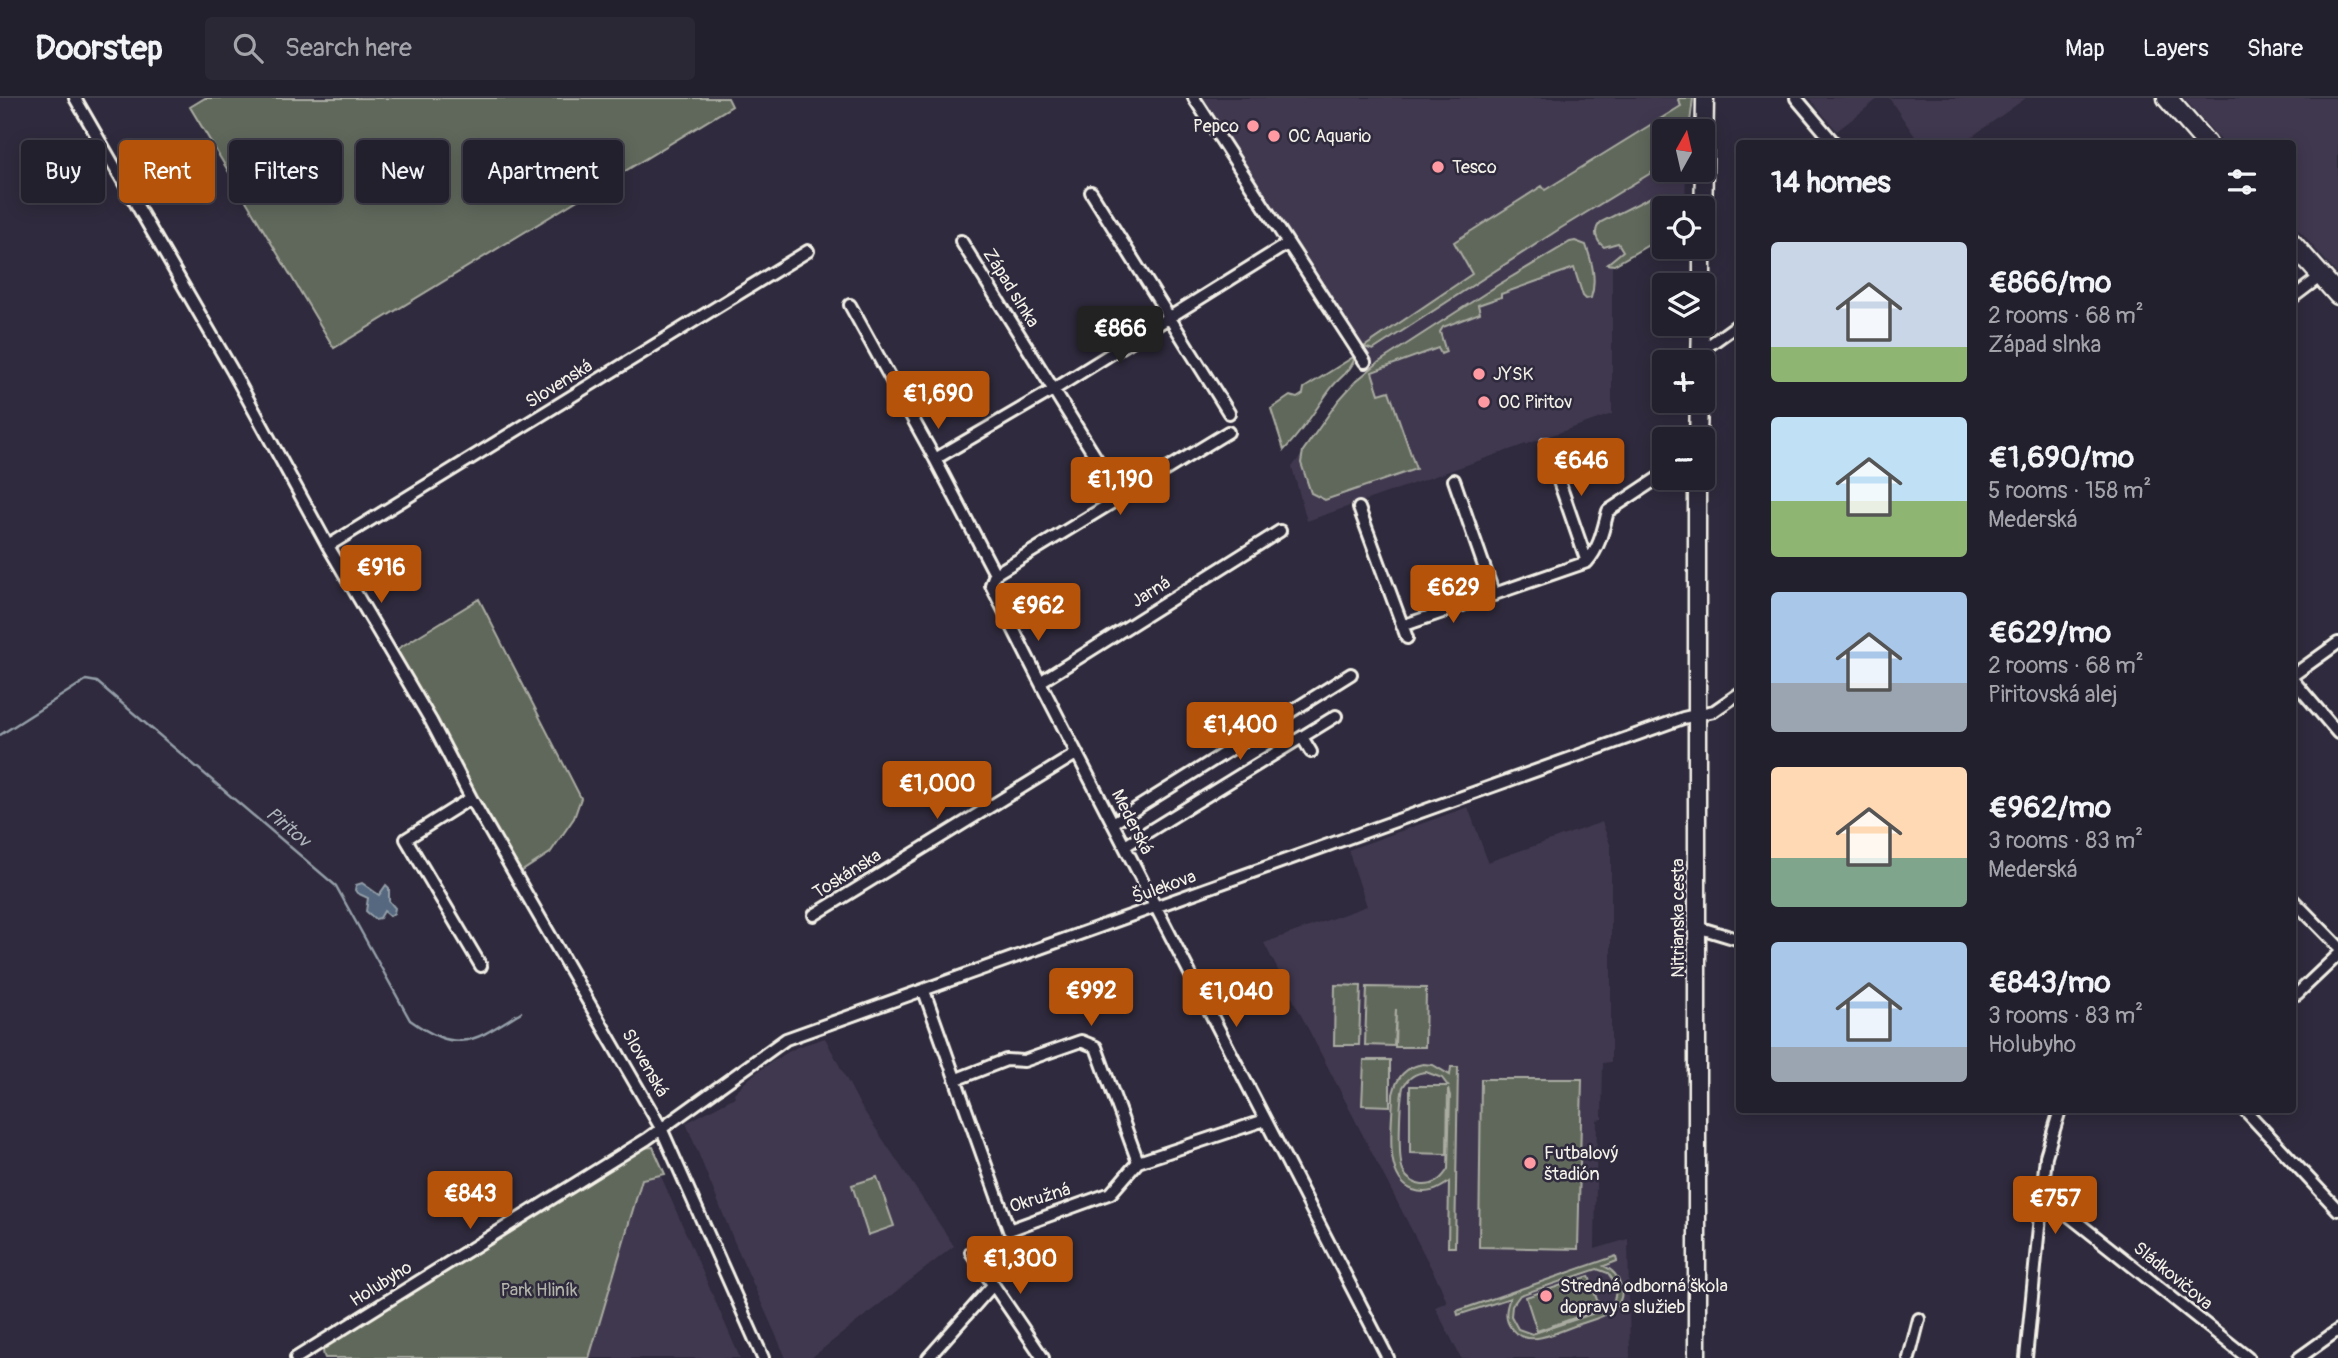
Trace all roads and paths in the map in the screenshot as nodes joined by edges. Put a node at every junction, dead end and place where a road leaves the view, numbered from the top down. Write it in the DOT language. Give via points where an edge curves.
graph roads {
  1 [pos="75,98"];
  2 [pos="1194,98"];
  3 [pos="1705,98"];
  4 [pos="1796,98"];
  5 [pos="2167,98"];
  6 [pos="1832,140"];
  7 [pos="2204,140"];
  8 [pos="1091,192"];
  9 [pos="1704,196"];
  10 [pos="961,241"];
  11 [pos="1287,244"];
  12 [pos="2296,248"];
  13 [pos="808,251"];
  14 [pos="2321,276"];
  15 [pos="2296,295"];
  16 [pos="2338,295"];
  17 [pos="850,305"];
  18 [pos="1168,317"];
  19 [pos="1736,326"];
  20 [pos="1707,350"];
  21 [pos="1365,362"];
  22 [pos="1053,390"];
  23 [pos="1229,413"];
  24 [pos="1228,432"];
  25 [pos="1546,444"];
  26 [pos="936,459"];
  27 [pos="1454,480"];
  28 [pos="1652,482"];
  29 [pos="1698,490"];
  30 [pos="1121,498"];
  31 [pos="1359,508"];
  32 [pos="1280,531"];
  33 [pos="1602,534"];
  34 [pos="1578,537"];
  35 [pos="328,546"];
  36 [pos="1587,562"];
  37 [pos="995,574"];
  38 [pos="1494,595"];
  39 [pos="1402,626"];
  40 [pos="1407,638"];
  41 [pos="2338,643"];
  42 [pos="1351,674"];
  43 [pos="2296,675"];
  44 [pos="1040,682"];
  45 [pos="2296,683"];
  46 [pos="1736,696"];
  47 [pos="1698,715"];
  48 [pos="1336,716"];
  49 [pos="2338,733"];
  50 [pos="1302,737"];
  51 [pos="1311,752"];
  52 [pos="1076,754"];
  53 [pos="471,799"];
  54 [pos="1113,823"];
  55 [pos="1125,846"];
  56 [pos="2296,903"];
  57 [pos="1156,908"];
  58 [pos="814,915"];
  59 [pos="1698,927"];
  60 [pos="1736,939"];
  61 [pos="2338,946"];
  62 [pos="2338,955"];
  63 [pos="481,966"];
  64 [pos="923,990"];
  65 [pos="2297,995"];
  66 [pos="957,1079"];
  67 [pos="2059,1113"];
  68 [pos="2248,1113"];
  69 [pos="1265,1121"];
  70 [pos="661,1128"];
  71 [pos="1138,1161"];
  72 [pos="2043,1195"];
  73 [pos="2338,1210"];
  74 [pos="971,1252"];
  75 [pos="993,1285"];
  76 [pos="1919,1319"];
  77 [pos="2338,1330"];
  78 [pos="313,1346"];
  79 [pos="296,1358"];
  80 [pos="320,1358"];
  81 [pos="763,1358"];
  82 [pos="928,1358"];
  83 [pos="1044,1358"];
  84 [pos="1388,1358"];
  85 [pos="1696,1358"];
  86 [pos="1909,1358"];
  87 [pos="2026,1358"];
  88 [pos="2248,1358"];
  89 [pos="2299,1358"];
  1 -- 35 [label="street, Slovenská"];
  2 -- 11 [label="street"];
  3 -- 9 [label="main road"];
  4 -- 6 [label="street"];
  5 -- 7 [label="main road"];
  8 -- 18 [label="street"];
  10 -- 22 [label="street, Západ slnka"];
  11 -- 18 [label="street"];
  11 -- 21 [label="street"];
  12 -- 14 [label="main road"];
  13 -- 35 [label="street, Slovenská"];
  14 -- 15 [label="street"];
  14 -- 16 [label="main road"];
  17 -- 26 [label="street, Mederská"];
  18 -- 22 [label="street"];
  18 -- 23 [label="street"];
  19 -- 20 [label="street"];
  22 -- 26 [label="street"];
  22 -- 30 [label="street, Západ slnka"];
  24 -- 30 [label="street"];
  25 -- 34 [label="street"];
  26 -- 37 [label="street, Mederská"];
  27 -- 38 [label="street"];
  28 -- 33 [label="street" via="1608,511"];
  29 -- 47 [label="main road, Nitrianska cesta"];
  30 -- 37 [label="street"];
  31 -- 39 [label="street"];
  32 -- 44 [label="street, Jarná"];
  33 -- 34 [label="street" via="1592,540"];
  33 -- 36 [label="street"];
  34 -- 36 [label="street"];
  35 -- 53 [label="street, Slovenská" via="431,721"];
  36 -- 38 [label="street"];
  37 -- 44 [label="street, Mederská" via="991,585"];
  38 -- 39 [label="street"];
  39 -- 40 [label="street"];
  41 -- 43 [label="street"];
  42 -- 54 [label="street"];
  44 -- 52 [label="street, Mederská"];
  45 -- 49 [label="street"];
  46 -- 47 [label="street, Šulekova" via="1714,711"];
  47 -- 57 [label="street, Šulekova"];
  47 -- 59 [label="main road, Nitrianska cesta"];
  48 -- 50 [label="street"];
  50 -- 51 [label="street"];
  50 -- 55 [label="street"];
  52 -- 54 [label="street, Mederská"];
  52 -- 58 [label="street, Toskánska"];
  53 -- 63 [label="street" via="406,839"];
  53 -- 70 [label="street, Slovenská"];
  54 -- 55 [label="street, Mederská"];
  55 -- 57 [label="street, Mederská"];
  56 -- 61 [label="street"];
  57 -- 64 [label="street, Šulekova"];
  57 -- 69 [label="street, Mederská"];
  59 -- 60 [label="street"];
  59 -- 85 [label="main road, Nitrianska cesta"];
  62 -- 65 [label="street"];
  64 -- 66 [label="street, Okružná"];
  64 -- 70 [label="street, Šulekova" via="786,1039"];
  66 -- 71 [label="street" via="1006,1060 1024,1061 1081,1041 1096,1047"];
  66 -- 71 [label="street, Okružná" via="1009,1230 1111,1193"];
  67 -- 72 [label="street" via="2046,1156"];
  68 -- 73 [label="street"];
  69 -- 71 [label="street"];
  69 -- 84 [label="street, Mederská"];
  70 -- 78 [label="street, Holubyho"];
  70 -- 81 [label="street, Slovenská"];
  72 -- 87 [label="street"];
  72 -- 88 [label="street, Sládkovičova"];
  74 -- 75 [label="street"];
  75 -- 82 [label="street"];
  75 -- 83 [label="street"];
  76 -- 86 [label="street"];
  77 -- 89 [label="street"];
  78 -- 79 [label="street, Holubyho"];
  78 -- 80 [label="street"];
}
